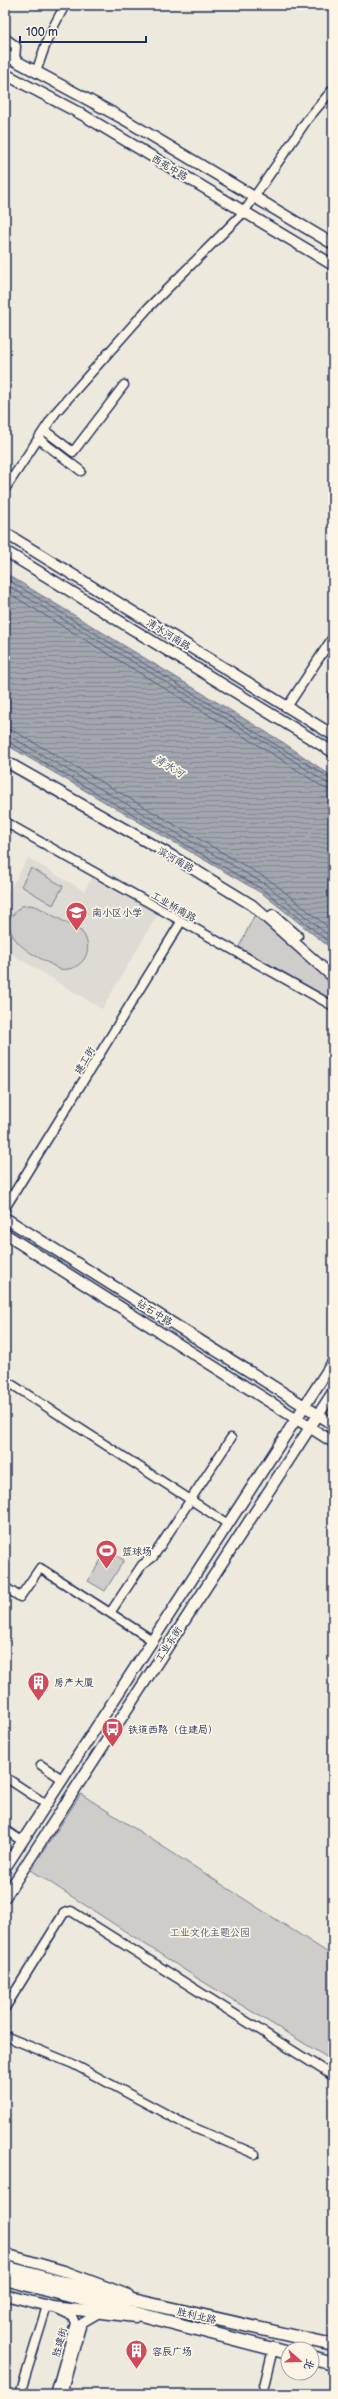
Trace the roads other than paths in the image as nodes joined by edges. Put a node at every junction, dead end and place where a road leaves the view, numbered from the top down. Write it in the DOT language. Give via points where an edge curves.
graph roads {
  1 [pos="65,5"];
  2 [pos="5,38"];
  3 [pos="5,55"];
  4 [pos="15,60"];
  5 [pos="36,72"];
  6 [pos="5,74"];
  7 [pos="333,89"];
  8 [pos="253,197"];
  9 [pos="244,212"];
  10 [pos="333,244"];
  11 [pos="333,265"];
  12 [pos="124,385"];
  13 [pos="44,430"];
  14 [pos="39,439"];
  15 [pos="80,471"];
  16 [pos="5,489"];
  17 [pos="5,534"];
  18 [pos="5,551"];
  19 [pos="333,637"];
  20 [pos="287,707"];
  21 [pos="333,735"];
  22 [pos="333,752"];
  23 [pos="5,756"];
  24 [pos="5,762"];
  25 [pos="5,822"];
  26 [pos="180,922"];
  27 [pos="333,971"];
  28 [pos="333,978"];
  29 [pos="333,1006"];
  30 [pos="5,1208"];
  31 [pos="5,1218"];
  32 [pos="5,1234"];
  33 [pos="333,1362"];
  34 [pos="5,1380"];
  35 [pos="333,1392"];
  36 [pos="305,1405"];
  37 [pos="318,1414"];
  38 [pos="297,1417"];
  39 [pos="333,1424"];
  40 [pos="310,1427"];
  41 [pos="231,1438"];
  42 [pos="333,1442"];
  43 [pos="190,1500"];
  44 [pos="228,1524"];
  45 [pos="5,1587"];
  46 [pos="110,1613"];
  47 [pos="152,1640"];
  48 [pos="41,1765"];
  49 [pos="5,1777"];
  50 [pos="62,1779"];
  51 [pos="46,1804"];
  52 [pos="5,1830"];
  53 [pos="22,1841"];
  54 [pos="5,1868"];
  55 [pos="5,1897"];
  56 [pos="5,2008"];
  57 [pos="5,2036"];
  58 [pos="333,2076"];
  59 [pos="254,2154"];
  60 [pos="5,2254"];
  61 [pos="5,2267"];
  62 [pos="5,2279"];
  63 [pos="60,2288"];
  64 [pos="5,2295"];
  65 [pos="158,2306"];
  66 [pos="50,2307"];
  67 [pos="99,2313"];
  68 [pos="154,2320"];
  69 [pos="333,2345"];
  70 [pos="273,2349"];
  71 [pos="280,2351"];
  72 [pos="320,2360"];
  73 [pos="333,2364"];
  74 [pos="20,2394"];
  75 [pos="55,2394"];
  76 [pos="62,2394"];
  77 [pos="262,2394"];
  1 -- 5 [label="street" via="49,35"];
  2 -- 4 [label="street" via="16,46"];
  3 -- 4 [label="main road, 西苑中路"];
  4 -- 5 [label="main road, 西苑中路"];
  5 -- 8 [label="main road, 西苑中路" via="122,118"];
  6 -- 9 [label="main road, 西苑中路" via="83,115"];
  7 -- 8 [label="street"];
  8 -- 9 [label="street"];
  8 -- 10 [label="main road, 西苑中路"];
  9 -- 11 [label="main road, 西苑中路"];
  9 -- 13 [label="street" via="149,306 56,412"];
  12 -- 13 [label="street" via="73,452"];
  13 -- 14 [label="street"];
  14 -- 15 [label="street"];
  14 -- 16 [label="street"];
  17 -- 20 [label="main road, 清水河南路"];
  18 -- 22 [label="main road, 清水河南路"];
  19 -- 20 [label="street"];
  20 -- 21 [label="main road, 清水河南路"];
  23 -- 27 [label="main road, 滨河南路" via="171,849 253,900 286,925"];
  24 -- 28 [label="main road, 滨河南路" via="172,856 252,906"];
  25 -- 26 [label="street, 工业桥南路"];
  26 -- 29 [label="street, 工业桥南路"];
  26 -- 30 [label="street, 建工街"];
  31 -- 36 [label="main road, 钻石中路"];
  32 -- 38 [label="main road, 钻石中路"];
  33 -- 36 [label="main road, 工业东街"];
  34 -- 43 [label="street"];
  35 -- 37 [label="main road, 工业东街"];
  36 -- 37 [label="main road, 钻石中路"];
  36 -- 38 [label="main road, 工业东街"];
  37 -- 39 [label="main road, 钻石中路"];
  37 -- 40 [label="main road, 工业东街"];
  38 -- 40 [label="main road, 钻石中路"];
  38 -- 44 [label="main road, 工业东街"];
  40 -- 42 [label="main road, 钻石中路"];
  40 -- 55 [label="main road, 工业东街"];
  41 -- 43 [label="street"];
  43 -- 44 [label="street"];
  43 -- 46 [label="street" via="153,1557 142,1565"];
  44 -- 47 [label="main road, 工业东街"];
  45 -- 46 [label="street" via="20,1597 40,1568"];
  46 -- 47 [label="street"];
  47 -- 50 [label="main road, 工业东街"];
  48 -- 50 [label="street"];
  49 -- 51 [label="street"];
  50 -- 51 [label="main road, 工业东街"];
  51 -- 53 [label="main road, 工业东街"];
  52 -- 53 [label="street"];
  53 -- 54 [label="main road, 工业东街"];
  56 -- 58 [label="street" via="64,1913 71,1911"];
  57 -- 59 [label="street" via="74,2064 185,2124"];
  60 -- 65 [label="main road" via="64,2271"];
  61 -- 63 [label="highway"];
  62 -- 63 [label="highway"];
  63 -- 65 [label="highway, 胜利北路"];
  63 -- 68 [label="highway, 胜利北路"];
  64 -- 66 [label="main road"];
  65 -- 69 [label="highway, 胜利北路"];
  66 -- 67 [label="main road"];
  66 -- 74 [label="street"];
  66 -- 75 [label="street, 胜建街" via="72,2316 74,2323"];
  67 -- 68 [label="main road"];
  67 -- 76 [label="street, 胜建街" via="82,2323"];
  68 -- 70 [label="highway, 胜利北路"];
  70 -- 71 [label="highway, 胜利北路"];
  70 -- 77 [label="street"];
  72 -- 73 [label="highway"];
}
